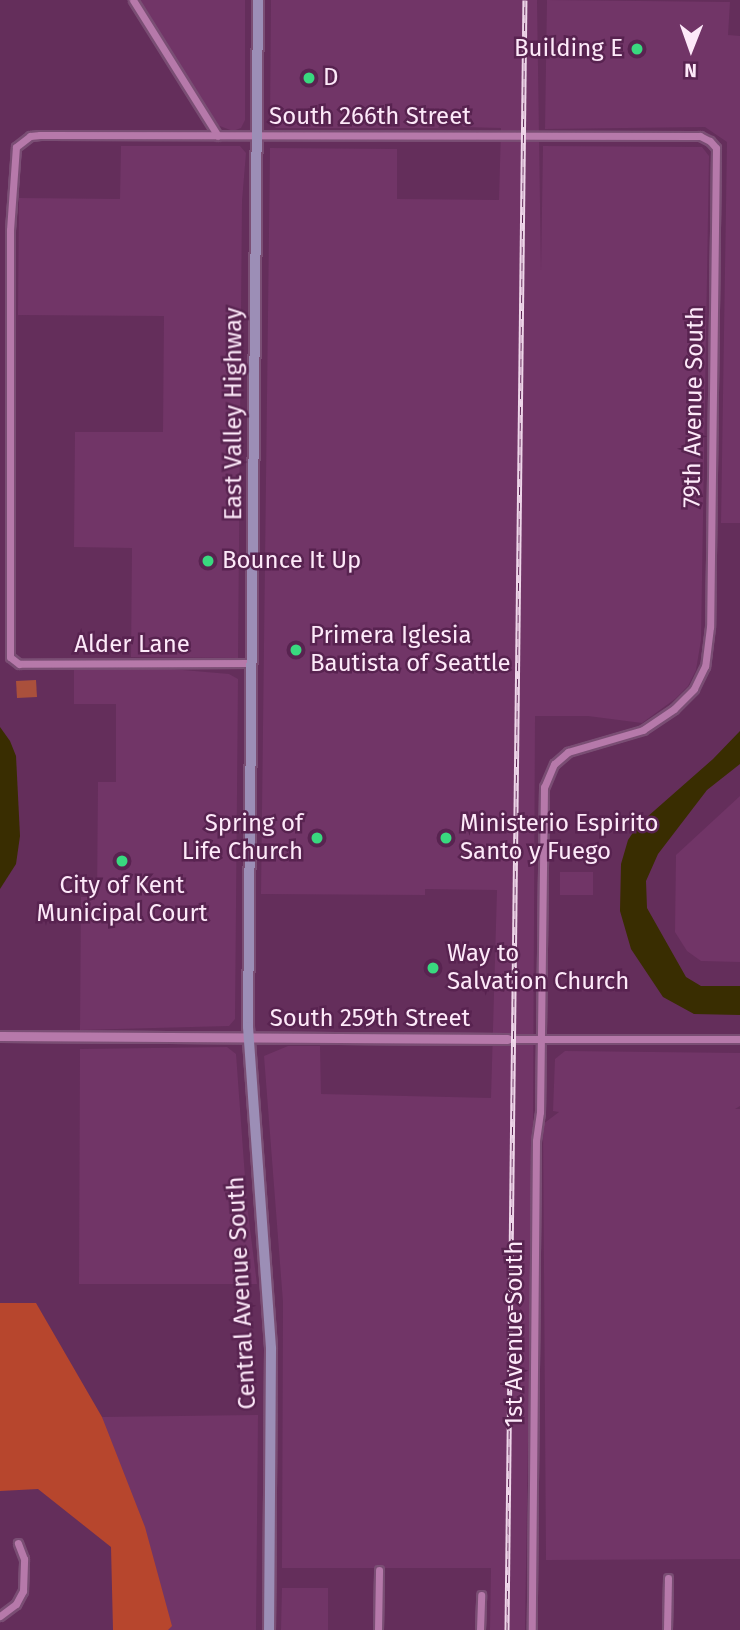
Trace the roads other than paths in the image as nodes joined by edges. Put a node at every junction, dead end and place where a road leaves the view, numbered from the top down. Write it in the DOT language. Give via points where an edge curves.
graph roads {
  1 [pos="133,0"];
  2 [pos="258,0"];
  3 [pos="218,136"];
  4 [pos="257,138"];
  5 [pos="716,148"];
  6 [pos="0,230"];
  7 [pos="10,230"];
  8 [pos="0,347"];
  9 [pos="10,347"];
  10 [pos="9,466"];
  11 [pos="0,467"];
  12 [pos="252,663"];
  13 [pos="544,787"];
  14 [pos="0,1036"];
  15 [pos="248,1038"];
  16 [pos="507,1039"];
  17 [pos="541,1039"];
  18 [pos="740,1040"];
  19 [pos="18,1543"];
  20 [pos="379,1570"];
  21 [pos="668,1578"];
  22 [pos="481,1595"];
  23 [pos="0,1616"];
  24 [pos="269,1630"];
  25 [pos="378,1630"];
  26 [pos="480,1630"];
  27 [pos="532,1630"];
  28 [pos="667,1630"];
  1 -- 3 [label="street"];
  2 -- 4 [label="main road, East Valley Highway"];
  3 -- 4 [label="street, South 266th Street"];
  3 -- 7 [label="street, South 266th Street" via="40,135 21,141 13,160"];
  4 -- 5 [label="street, South 266th Street" via="700,136"];
  4 -- 12 [label="main road, East Valley Highway"];
  5 -- 13 [label="street, 79th Avenue South" via="710,627 705,666 694,689 674,709 643,730 568,752 554,764"];
  6 -- 7 [label="street"];
  7 -- 9 [label="street"];
  8 -- 9 [label="street"];
  9 -- 10 [label="street"];
  10 -- 11 [label="street"];
  10 -- 12 [label="street, Alder Lane" via="8,653 12,662"];
  12 -- 15 [label="main road, East Valley Highway"];
  13 -- 17 [label="street, 1st Avenue South"];
  14 -- 15 [label="street, South 259th Street"];
  15 -- 16 [label="street, South 259th Street"];
  15 -- 24 [label="main road, Central Avenue South" via="271,1349"];
  16 -- 17 [label="street, South 259th Street"];
  17 -- 18 [label="street, South 259th Street"];
  17 -- 27 [label="street, 1st Avenue South"];
  19 -- 23 [label="street" via="24,1559 23,1591 16,1604"];
  20 -- 25 [label="street"];
  21 -- 28 [label="street"];
  22 -- 26 [label="street"];
}
